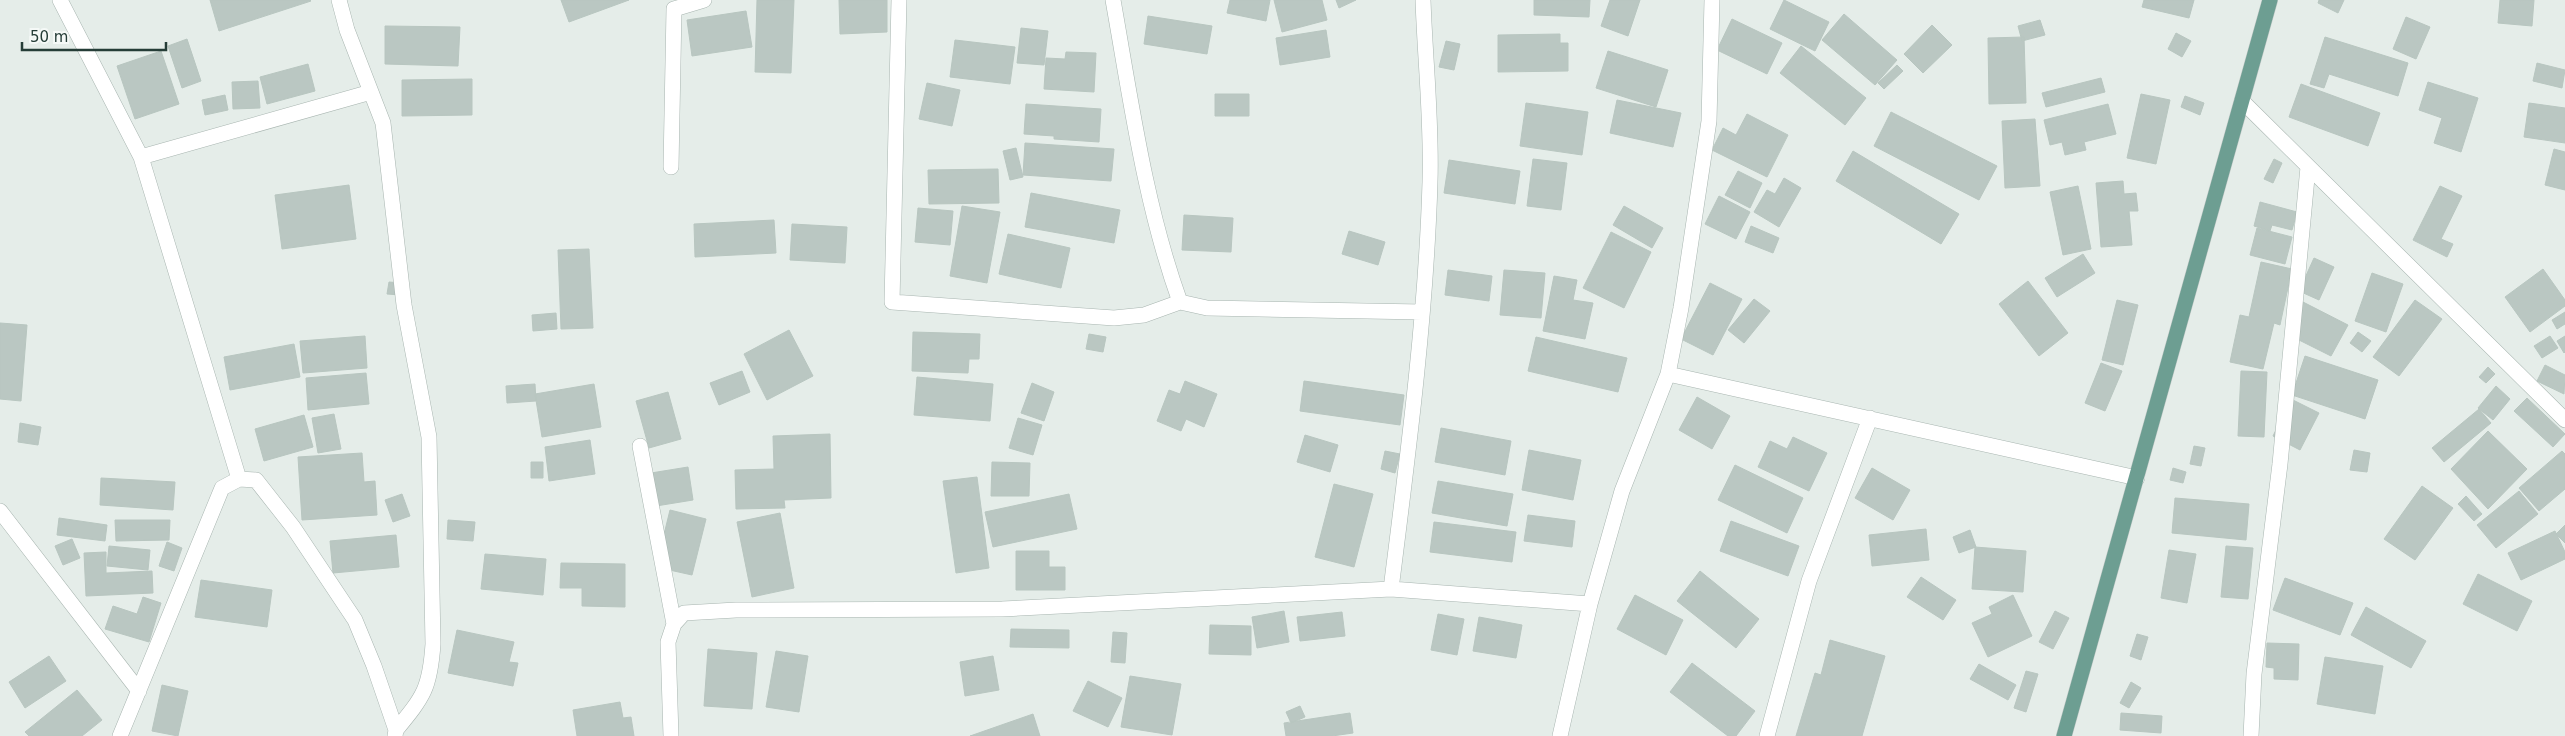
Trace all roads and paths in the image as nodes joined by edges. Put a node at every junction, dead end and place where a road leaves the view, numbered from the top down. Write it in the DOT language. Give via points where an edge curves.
graph roads {
  1 [pos="60,0"];
  2 [pos="339,0"];
  3 [pos="704,0"];
  4 [pos="898,0"];
  5 [pos="1113,0"];
  6 [pos="1423,0"];
  7 [pos="1712,0"];
  8 [pos="2270,0"];
  9 [pos="673,5"];
  10 [pos="371,92"];
  11 [pos="2242,101"];
  12 [pos="141,157"];
  13 [pos="671,167"];
  14 [pos="2308,167"];
  15 [pos="1180,302"];
  16 [pos="1422,312"];
  17 [pos="1668,374"];
  18 [pos="1870,418"];
  19 [pos="2565,420"];
  20 [pos="640,446"];
  21 [pos="2137,478"];
  22 [pos="239,479"];
  23 [pos="0,511"];
  24 [pos="1391,589"];
  25 [pos="1590,604"];
  26 [pos="674,624"];
  27 [pos="139,691"];
  28 [pos="396,733"];
  29 [pos="120,736"];
  30 [pos="671,736"];
  31 [pos="1560,736"];
  32 [pos="1767,736"];
  33 [pos="2064,736"];
  34 [pos="2251,736"];
  1 -- 12 [label="street"];
  2 -- 10 [label="street"];
  3 -- 9 [label="street"];
  4 -- 15 [label="street" via="892,302 1114,318 1144,315"];
  5 -- 15 [label="street" via="1140,153"];
  6 -- 16 [label="street" via="1430,180"];
  7 -- 17 [label="street" via="1709,121 1682,308"];
  8 -- 11 [label="main road"];
  9 -- 13 [label="street"];
  10 -- 12 [label="street"];
  10 -- 28 [label="street" via="383,123 404,305 429,437 431,673 422,698"];
  11 -- 14 [label="street"];
  11 -- 21 [label="main road"];
  12 -- 22 [label="street"];
  14 -- 19 [label="street"];
  14 -- 34 [label="street" via="2280,464 2254,674"];
  15 -- 16 [label="street" via="1207,308"];
  16 -- 24 [label="street"];
  17 -- 18 [label="street"];
  17 -- 25 [label="street" via="1622,491"];
  18 -- 21 [label="street"];
  18 -- 32 [label="street" via="1809,581"];
  20 -- 26 [label="street"];
  21 -- 33 [label="main road"];
  22 -- 27 [label="street" via="222,488"];
  22 -- 28 [label="street" via="256,480 294,528 355,620"];
  23 -- 27 [label="street"];
  24 -- 25 [label="street"];
  24 -- 26 [label="street" via="1002,609 684,612"];
  25 -- 31 [label="street"];
  26 -- 30 [label="street" via="668,642"];
  27 -- 29 [label="street"];
}
